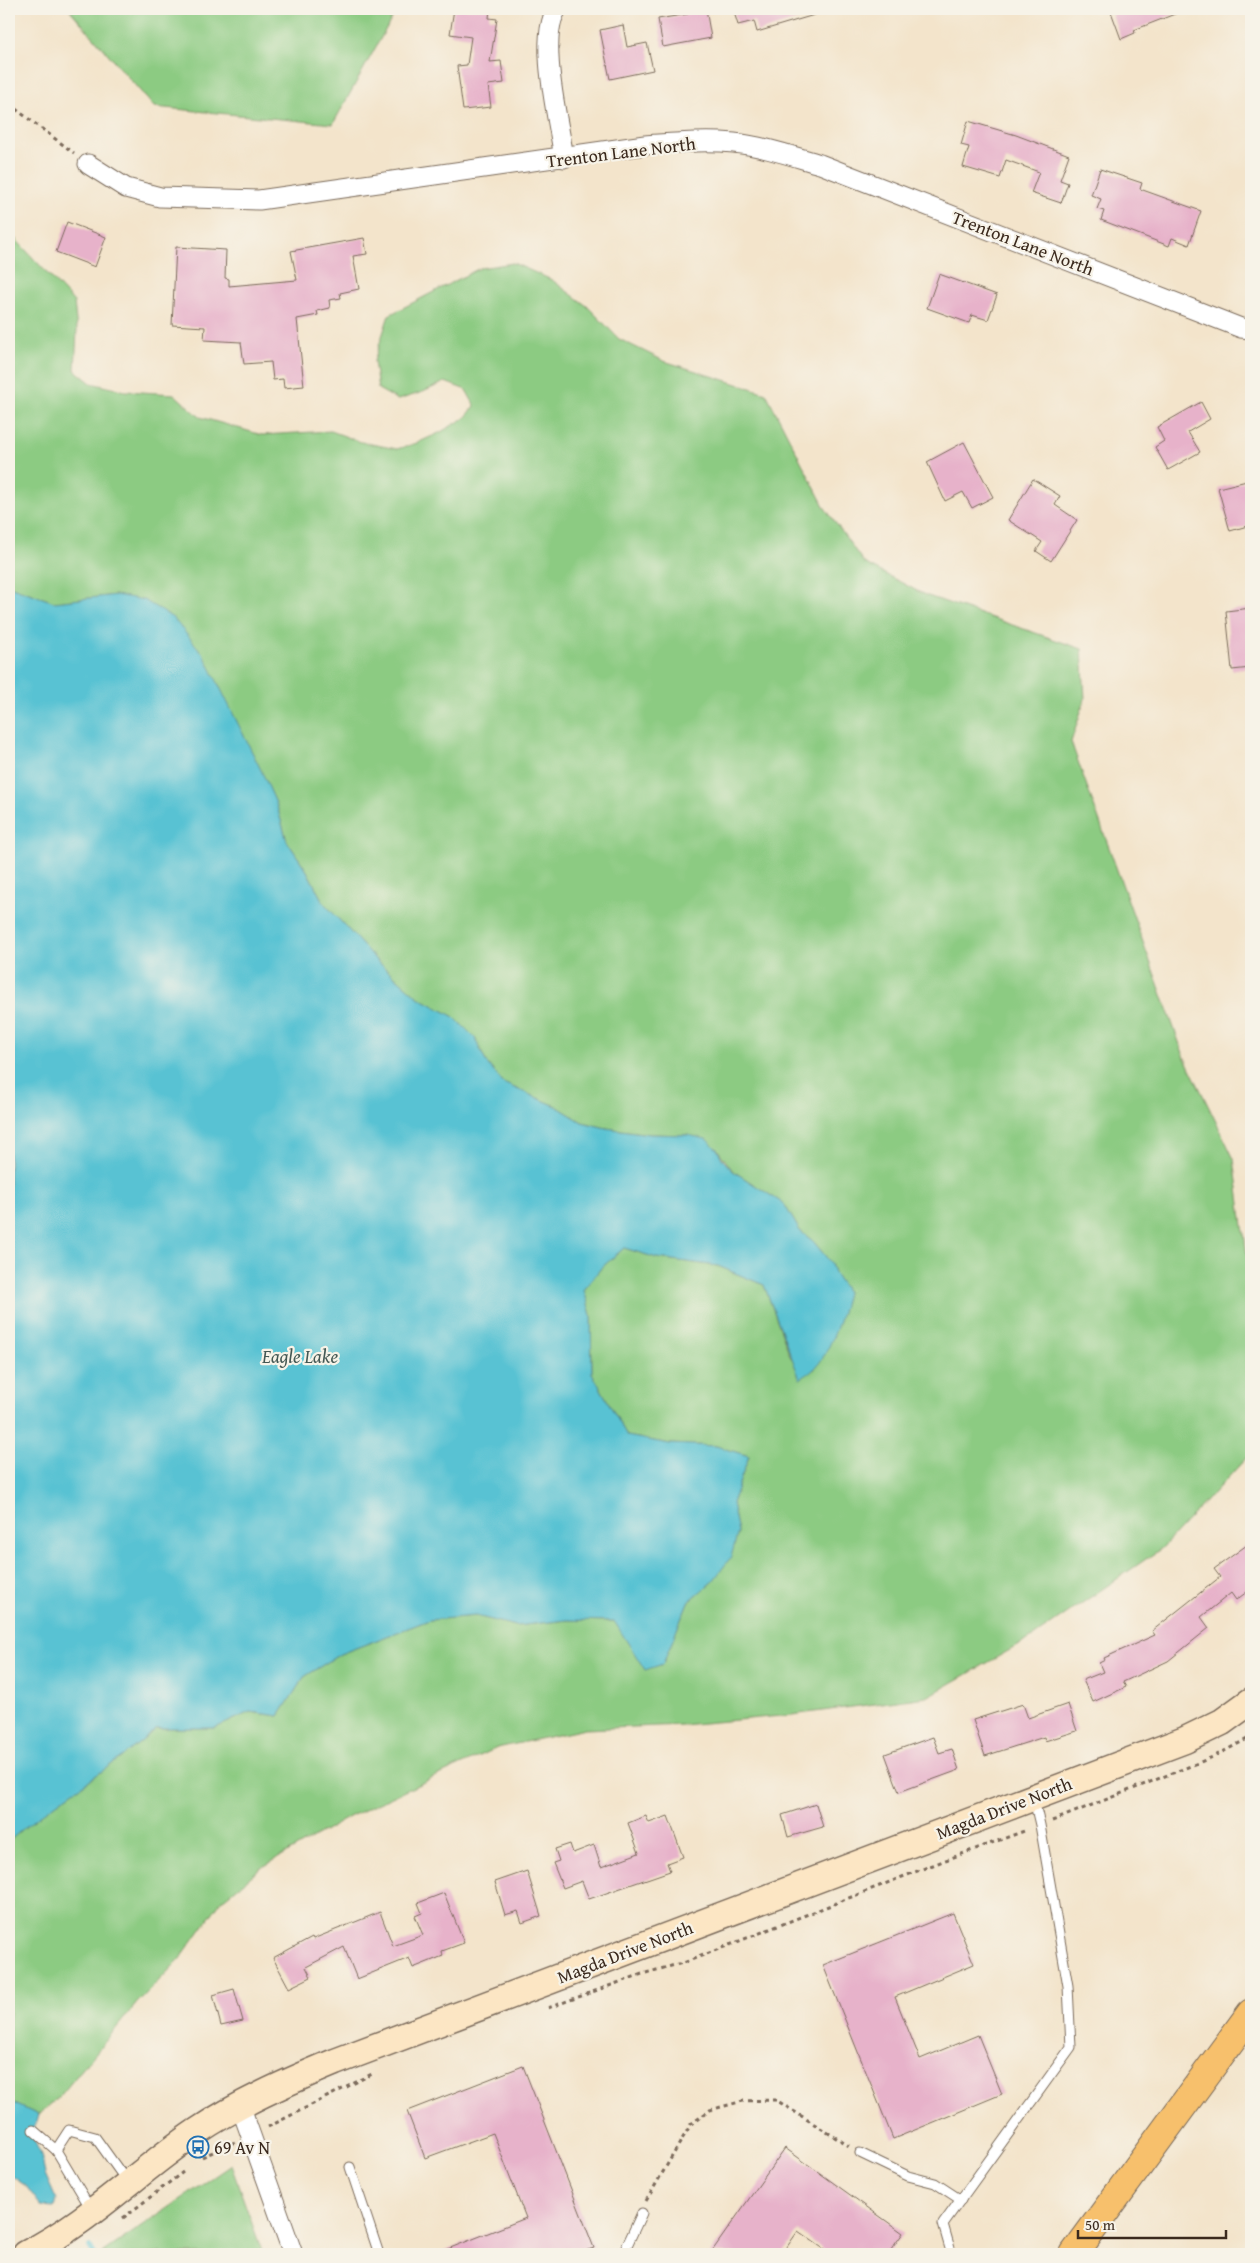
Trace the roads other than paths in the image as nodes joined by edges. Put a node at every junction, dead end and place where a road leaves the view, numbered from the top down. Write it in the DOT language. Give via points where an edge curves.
graph roads {
  1 [pos="557,9"];
  2 [pos="564,158"];
  3 [pos="88,164"];
  4 [pos="1251,329"];
  5 [pos="1251,1701"];
  6 [pos="1033,1798"];
  7 [pos="1251,2013"];
  8 [pos="240,2106"];
  9 [pos="33,2130"];
  10 [pos="56,2150"];
  11 [pos="860,2153"];
  12 [pos="350,2167"];
  13 [pos="129,2184"];
  14 [pos="961,2200"];
  15 [pos="92,2211"];
  16 [pos="642,2213"];
  17 [pos="26,2254"];
  18 [pos="293,2254"];
  19 [pos="379,2254"];
  20 [pos="623,2254"];
  21 [pos="950,2254"];
  22 [pos="1074,2254"];
  1 -- 2 [label="street" via="548,36"];
  2 -- 3 [label="street, Trenton Lane North" via="259,200 160,197 126,188"];
  2 -- 4 [label="street, Trenton Lane North" via="689,141 734,143 777,151 820,164"];
  5 -- 6 [label="street, Magda Drive North" via="1222,1722 1185,1740"];
  6 -- 8 [label="street, Magda Drive North" via="335,2062"];
  6 -- 14 [label="lane" via="1068,1986 1071,2046"];
  7 -- 22 [label="highway"];
  8 -- 13 [label="street, Magda Drive North" via="196,2132"];
  8 -- 18 [label="street"];
  9 -- 10 [label="lane"];
  10 -- 13 [label="lane" via="69,2130 94,2137"];
  10 -- 15 [label="lane"];
  11 -- 14 [label="lane" via="908,2176 935,2183"];
  12 -- 19 [label="lane"];
  13 -- 15 [label="street, Magda Drive North"];
  14 -- 21 [label="lane" via="943,2224"];
  15 -- 17 [label="street, Magda Drive North" via="56,2238"];
  16 -- 20 [label="lane"];
}
